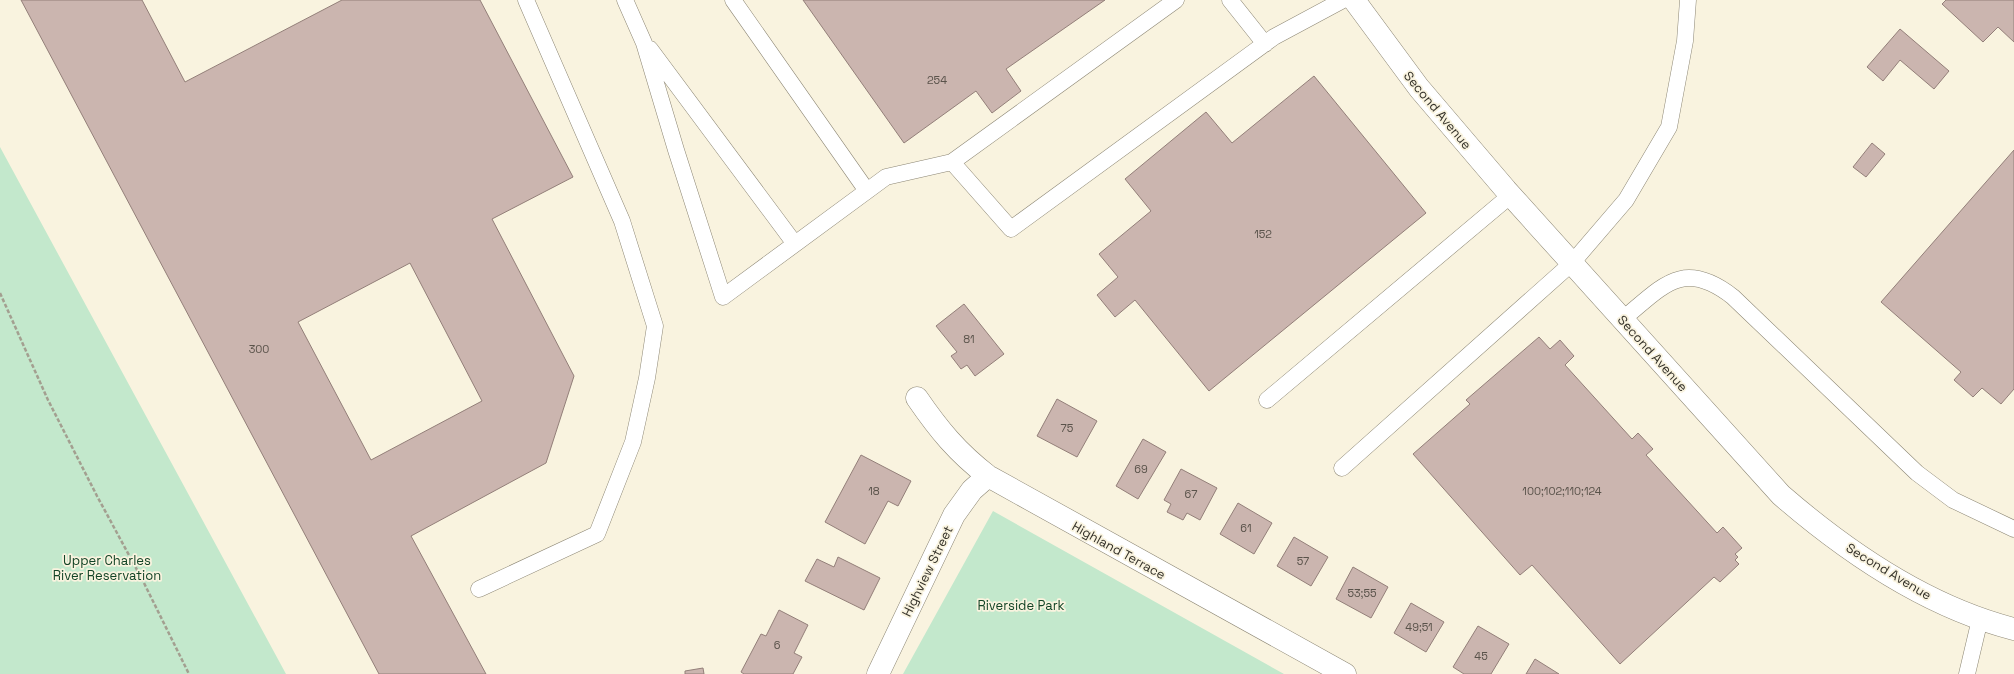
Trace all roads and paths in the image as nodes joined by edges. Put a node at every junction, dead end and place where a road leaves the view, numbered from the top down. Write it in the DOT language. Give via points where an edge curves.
graph roads {
  1 [pos="526,0"];
  2 [pos="625,0"];
  3 [pos="733,0"];
  4 [pos="1176,0"];
  5 [pos="1230,0"];
  6 [pos="1342,0"];
  7 [pos="1354,0"];
  8 [pos="1688,0"];
  9 [pos="642,38"];
  10 [pos="1265,44"];
  11 [pos="952,162"];
  12 [pos="867,190"];
  13 [pos="1510,195"];
  14 [pos="795,244"];
  15 [pos="1572,263"];
  16 [pos="0,293"];
  17 [pos="1623,319"];
  18 [pos="917,398"];
  19 [pos="1267,400"];
  20 [pos="1342,468"];
  21 [pos="988,476"];
  22 [pos="2014,528"];
  23 [pos="479,589"];
  24 [pos="1980,619"];
  25 [pos="2014,629"];
  26 [pos="189,674"];
  27 [pos="878,674"];
  28 [pos="1345,674"];
  29 [pos="1967,674"];
  1 -- 23 [label="lane" via="622,221 655,326 633,442 597,534"];
  2 -- 9 [label="lane"];
  3 -- 12 [label="lane"];
  4 -- 11 [label="lane"];
  5 -- 10 [label="lane"];
  6 -- 10 [label="lane"];
  7 -- 13 [label="street, Second Avenue" via="1419,88"];
  8 -- 15 [label="lane" via="1685,41 1669,127 1626,200"];
  9 -- 14 [label="lane"];
  9 -- 14 [label="lane" via="723,297"];
  10 -- 11 [label="lane" via="1011,229"];
  11 -- 12 [label="lane" via="886,177"];
  12 -- 14 [label="lane"];
  13 -- 15 [label="street, Second Avenue"];
  13 -- 19 [label="lane"];
  15 -- 17 [label="street, Second Avenue"];
  15 -- 20 [label="lane"];
  16 -- 26 [label="path" via="48,400"];
  17 -- 22 [label="lane" via="1672,280 1695,278 1722,288 1917,474 1953,500"];
  17 -- 24 [label="street, Second Avenue" via="1760,473 1804,515 1891,576 1944,604"];
  18 -- 21 [label="street, Highland Terrace" via="955,448"];
  21 -- 27 [label="street, Highview Street" via="972,490 954,515"];
  21 -- 28 [label="street, Highland Terrace"];
  24 -- 25 [label="street, Second Avenue"];
  24 -- 29 [label="lane"];
}
